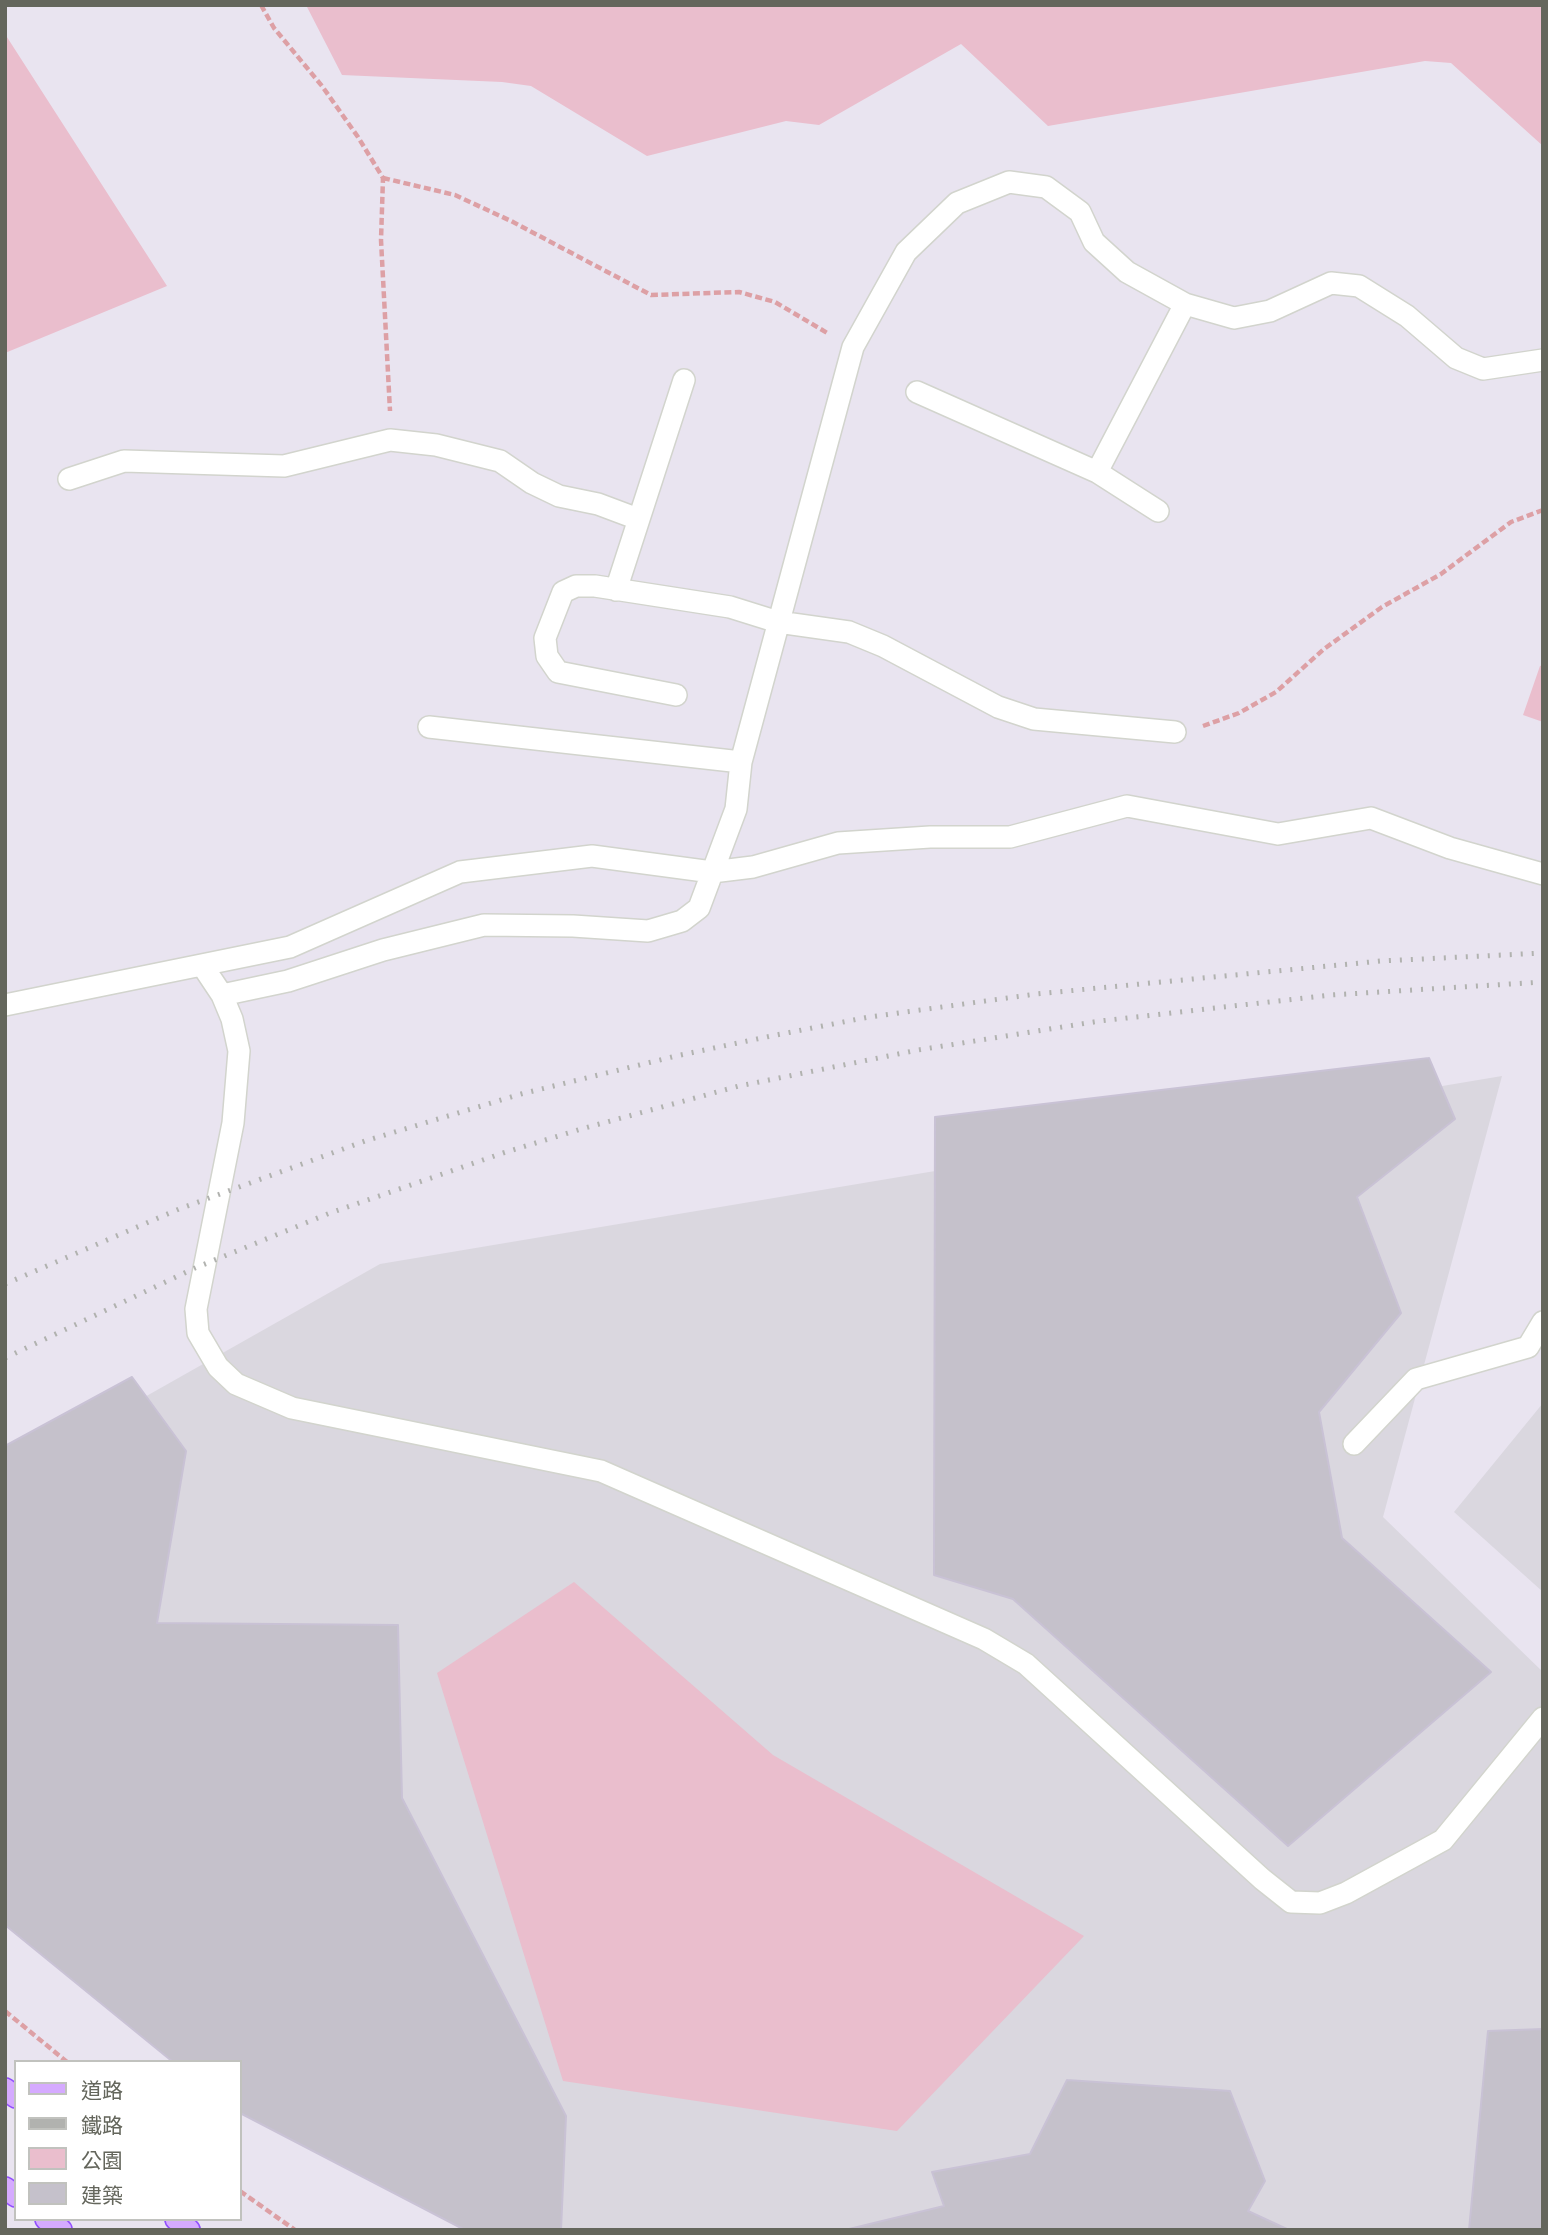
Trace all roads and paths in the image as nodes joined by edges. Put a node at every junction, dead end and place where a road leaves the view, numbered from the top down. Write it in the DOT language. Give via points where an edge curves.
graph roads {
  1 [pos="261,5"];
  2 [pos="383,178"];
  3 [pos="1185,304"];
  4 [pos="853,347"];
  5 [pos="1543,360"];
  6 [pos="684,380"];
  7 [pos="917,392"];
  8 [pos="390,440"];
  9 [pos="1097,472"];
  10 [pos="69,479"];
  11 [pos="1543,510"];
  12 [pos="1158,511"];
  13 [pos="638,519"];
  14 [pos="617,590"];
  15 [pos="778,622"];
  16 [pos="676,695"];
  17 [pos="429,727"];
  18 [pos="1175,732"];
  19 [pos="741,762"];
  20 [pos="712,872"];
  21 [pos="1543,874"];
  22 [pos="202,965"];
  23 [pos="222,995"];
  24 [pos="5,1006"];
  25 [pos="1543,1322"];
  26 [pos="1354,1444"];
  27 [pos="1543,1718"];
  28 [pos="5,2011"];
  29 [pos="65,2060"];
  30 [pos="242,2192"];
  31 [pos="295,2230"];
  1 -- 2 [label="path"];
  2 -- 4 [label="path" via="455,195 650,295 739,292 775,302"];
  2 -- 8 [label="path" via="381,240"];
  3 -- 4 [label="street" via="1127,272 1094,242 1080,212 1046,187 1009,182 957,203 906,252"];
  3 -- 5 [label="street" via="1234,318 1270,311 1331,283 1359,286 1408,316 1456,358 1483,369"];
  3 -- 9 [label="street"];
  4 -- 15 [label="street"];
  6 -- 13 [label="street"];
  7 -- 9 [label="street"];
  8 -- 10 [label="street" via="284,466 124,461"];
  8 -- 13 [label="street" via="436,445 500,461 559,496"];
  9 -- 12 [label="street"];
  11 -- 18 [label="path" via="1511,522 1441,574 1382,607 1324,649 1276,692 1239,713"];
  13 -- 14 [label="street"];
  14 -- 15 [label="street" via="730,607"];
  14 -- 16 [label="street" via="576,586 563,592 545,638 547,656 558,672"];
  15 -- 18 [label="street" via="849,632 998,707 1034,719"];
  15 -- 19 [label="street"];
  17 -- 19 [label="street"];
  19 -- 20 [label="street" via="736,809"];
  20 -- 21 [label="street" via="753,867 838,843 1010,837 1127,806 1278,834 1371,818 1450,848"];
  20 -- 22 [label="street" via="592,856 460,872 290,947"];
  20 -- 23 [label="street" via="699,908 682,921 649,931 484,925 383,950 288,981"];
  22 -- 23 [label="street"];
  22 -- 24 [label="street"];
  23 -- 27 [label="street" via="239,1051 233,1123 196,1309 198,1333 218,1367 236,1384 292,1408 601,1471 984,1639 1026,1664 1291,1902 1320,1903 1333,1898 1443,1840"];
  25 -- 26 [label="street" via="1528,1347 1416,1379"];
  28 -- 29 [label="path"];
  30 -- 31 [label="path"];
}
